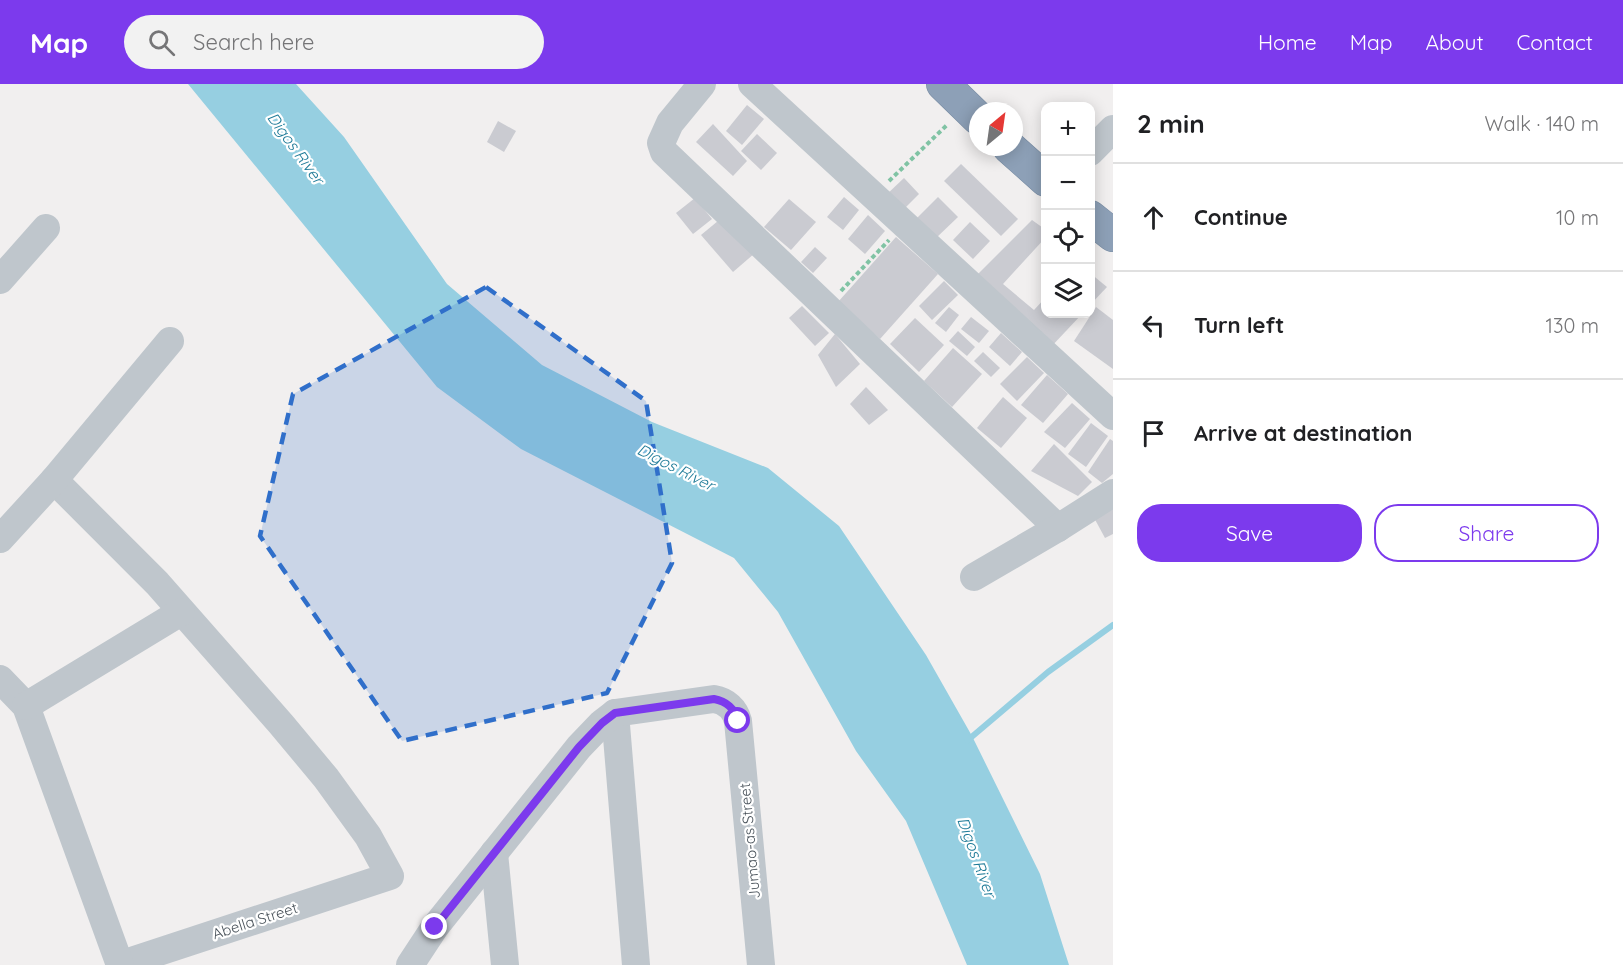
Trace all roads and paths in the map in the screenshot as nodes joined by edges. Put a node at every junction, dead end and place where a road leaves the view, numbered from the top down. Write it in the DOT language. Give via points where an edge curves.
graph roads {
  1 [pos="702,84"];
  2 [pos="752,84"];
  3 [pos="943,84"];
  4 [pos="969,109"];
  5 [pos="969,115"];
  6 [pos="1113,129"];
  7 [pos="1095,148"];
  8 [pos="1019,156"];
  9 [pos="1041,176"];
  10 [pos="875,195"];
  11 [pos="904,222"];
  12 [pos="1095,222"];
  13 [pos="46,228"];
  14 [pos="1113,235"];
  15 [pos="0,280"];
  16 [pos="825,307"];
  17 [pos="170,341"];
  18 [pos="1113,416"];
  19 [pos="54,480"];
  20 [pos="1113,493"];
  21 [pos="1058,528"];
  22 [pos="0,539"];
  23 [pos="974,576"];
  24 [pos="181,612"];
  25 [pos="0,679"];
  26 [pos="26,706"];
  27 [pos="615,713"];
  28 [pos="494,853"];
  29 [pos="120,965"];
  30 [pos="410,965"];
  31 [pos="505,965"];
  32 [pos="636,965"];
  33 [pos="761,965"];
  1 -- 16 [label="street" via="670,123 662,138 662,148"];
  2 -- 10 [label="street"];
  3 -- 4 [label="highway"];
  5 -- 10 [label="path"];
  6 -- 7 [label="street"];
  8 -- 9 [label="highway"];
  10 -- 11 [label="street"];
  11 -- 16 [label="path"];
  11 -- 18 [label="street"];
  12 -- 14 [label="highway"];
  13 -- 15 [label="street"];
  16 -- 21 [label="street"];
  17 -- 19 [label="street"];
  19 -- 22 [label="street"];
  19 -- 24 [label="street"];
  20 -- 21 [label="street"];
  21 -- 23 [label="street"];
  24 -- 26 [label="street"];
  24 -- 29 [label="street, Abella Street" via="326,778 368,836 390,876"];
  25 -- 26 [label="street"];
  26 -- 29 [label="street"];
  27 -- 28 [label="street" via="579,747"];
  27 -- 32 [label="street"];
  27 -- 33 [label="street, Jumao-as Street" via="714,699 724,702 737,717"];
  28 -- 30 [label="street"];
  28 -- 31 [label="street"];
}
